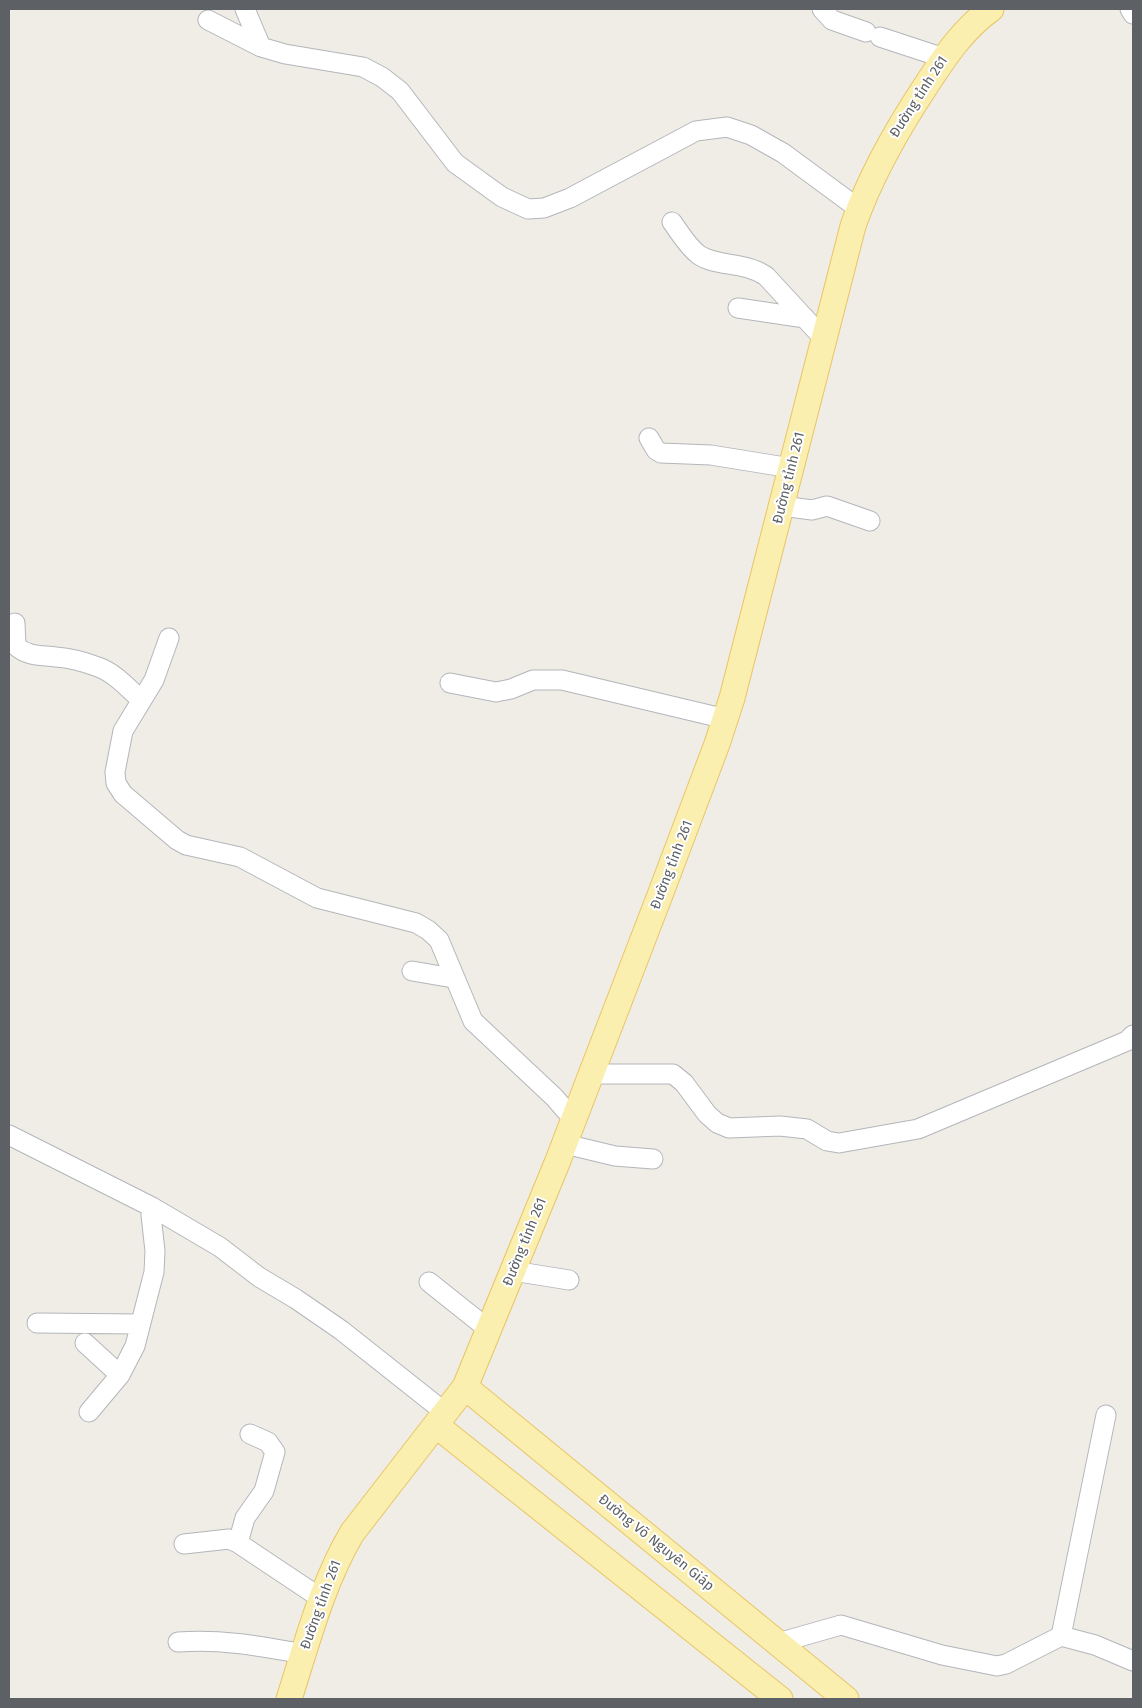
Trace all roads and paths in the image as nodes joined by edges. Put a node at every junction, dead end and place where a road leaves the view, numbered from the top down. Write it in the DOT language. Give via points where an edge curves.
graph roads {
  1 [pos="245,9"];
  2 [pos="822,9"];
  3 [pos="991,9"];
  4 [pos="1130,9"];
  5 [pos="1133,14"];
  6 [pos="208,20"];
  7 [pos="262,47"];
  8 [pos="944,58"];
  9 [pos="859,209"];
  10 [pos="672,222"];
  11 [pos="738,308"];
  12 [pos="805,318"];
  13 [pos="824,339"];
  14 [pos="649,438"];
  15 [pos="791,468"];
  16 [pos="782,506"];
  17 [pos="870,521"];
  18 [pos="14,623"];
  19 [pos="169,638"];
  20 [pos="450,683"];
  21 [pos="141,700"];
  22 [pos="726,719"];
  23 [pos="412,970"];
  24 [pos="454,978"];
  25 [pos="1131,1041"];
  26 [pos="592,1074"];
  27 [pos="574,1120"];
  28 [pos="9,1135"];
  29 [pos="565,1144"];
  30 [pos="653,1159"];
  31 [pos="152,1207"];
  32 [pos="513,1271"];
  33 [pos="569,1280"];
  34 [pos="429,1282"];
  35 [pos="37,1323"];
  36 [pos="140,1324"];
  37 [pos="488,1329"];
  38 [pos="85,1343"];
  39 [pos="120,1375"];
  40 [pos="466,1388"];
  41 [pos="89,1412"];
  42 [pos="1106,1415"];
  43 [pos="442,1420"];
  44 [pos="250,1434"];
  45 [pos="238,1543"];
  46 [pos="184,1544"];
  47 [pos="322,1599"];
  48 [pos="1061,1636"];
  49 [pos="178,1642"];
  50 [pos="778,1643"];
  51 [pos="304,1654"];
  52 [pos="1133,1661"];
  53 [pos="289,1699"];
  54 [pos="780,1699"];
  55 [pos="846,1699"];
  1 -- 7 [label="street"];
  2 -- 8 [label="street" via="832,20"];
  3 -- 8 [label="main road, Đường tỉnh 261" via="970,27"];
  4 -- 5 [label="street"];
  6 -- 7 [label="street"];
  7 -- 9 [label="street" via="363,67 382,77 400,91 455,163 502,197 528,209 544,208 570,198 696,131 727,127 751,135 783,153"];
  8 -- 9 [label="main road, Đường tỉnh 261" via="891,141"];
  9 -- 13 [label="main road, Đường tỉnh 261"];
  10 -- 12 [label="street" via="701,256 754,268 766,276"];
  11 -- 12 [label="street"];
  12 -- 13 [label="street"];
  13 -- 15 [label="main road, Đường tỉnh 261"];
  14 -- 15 [label="street" via="661,453 711,455"];
  15 -- 16 [label="main road, Đường tỉnh 261"];
  16 -- 17 [label="street" via="812,510 827,506"];
  16 -- 22 [label="main road, Đường tỉnh 261"];
  18 -- 21 [label="street" via="16,646 21,650 100,667"];
  19 -- 21 [label="street" via="154,680"];
  20 -- 22 [label="street" via="496,692 533,680 562,680"];
  21 -- 24 [label="street" via="123,731 115,772 116,784 123,794 186,845 240,857 317,898 416,923 439,940"];
  22 -- 26 [label="main road, Đường tỉnh 261"];
  23 -- 24 [label="street"];
  24 -- 27 [label="street" via="473,1021"];
  25 -- 26 [label="street" via="918,1129 839,1143 827,1141 807,1129 780,1126 729,1128 707,1114 673,1074"];
  26 -- 27 [label="main road, Đường tỉnh 261"];
  27 -- 29 [label="main road, Đường tỉnh 261"];
  28 -- 31 [label="street"];
  29 -- 30 [label="street" via="614,1156"];
  29 -- 32 [label="main road, Đường tỉnh 261"];
  31 -- 36 [label="street" via="154,1272"];
  31 -- 43 [label="street" via="220,1247 259,1277 341,1330"];
  32 -- 33 [label="street"];
  32 -- 37 [label="main road, Đường tỉnh 261"];
  34 -- 37 [label="street"];
  35 -- 36 [label="street"];
  36 -- 39 [label="street" via="135,1346"];
  37 -- 40 [label="main road, Đường tỉnh 261"];
  38 -- 39 [label="street"];
  39 -- 41 [label="street"];
  40 -- 43 [label="main road, Đường tỉnh 261"];
  40 -- 50 [label="main road, Đường Võ Nguyên Giáp"];
  42 -- 48 [label="street"];
  43 -- 47 [label="main road, Đường tỉnh 261" via="352,1533 338,1556"];
  43 -- 54 [label="main road"];
  44 -- 45 [label="street" via="268,1442 275,1452 264,1491 245,1518"];
  45 -- 46 [label="street" via="229,1539"];
  45 -- 47 [label="street"];
  47 -- 51 [label="main road, Đường tỉnh 261"];
  48 -- 50 [label="street" via="996,1666 942,1655 841,1625"];
  48 -- 52 [label="street" via="1095,1645"];
  49 -- 51 [label="street" via="233,1641"];
  50 -- 55 [label="main road, Đường Võ Nguyên Giáp"];
  51 -- 53 [label="main road, Đường tỉnh 261"];
}
